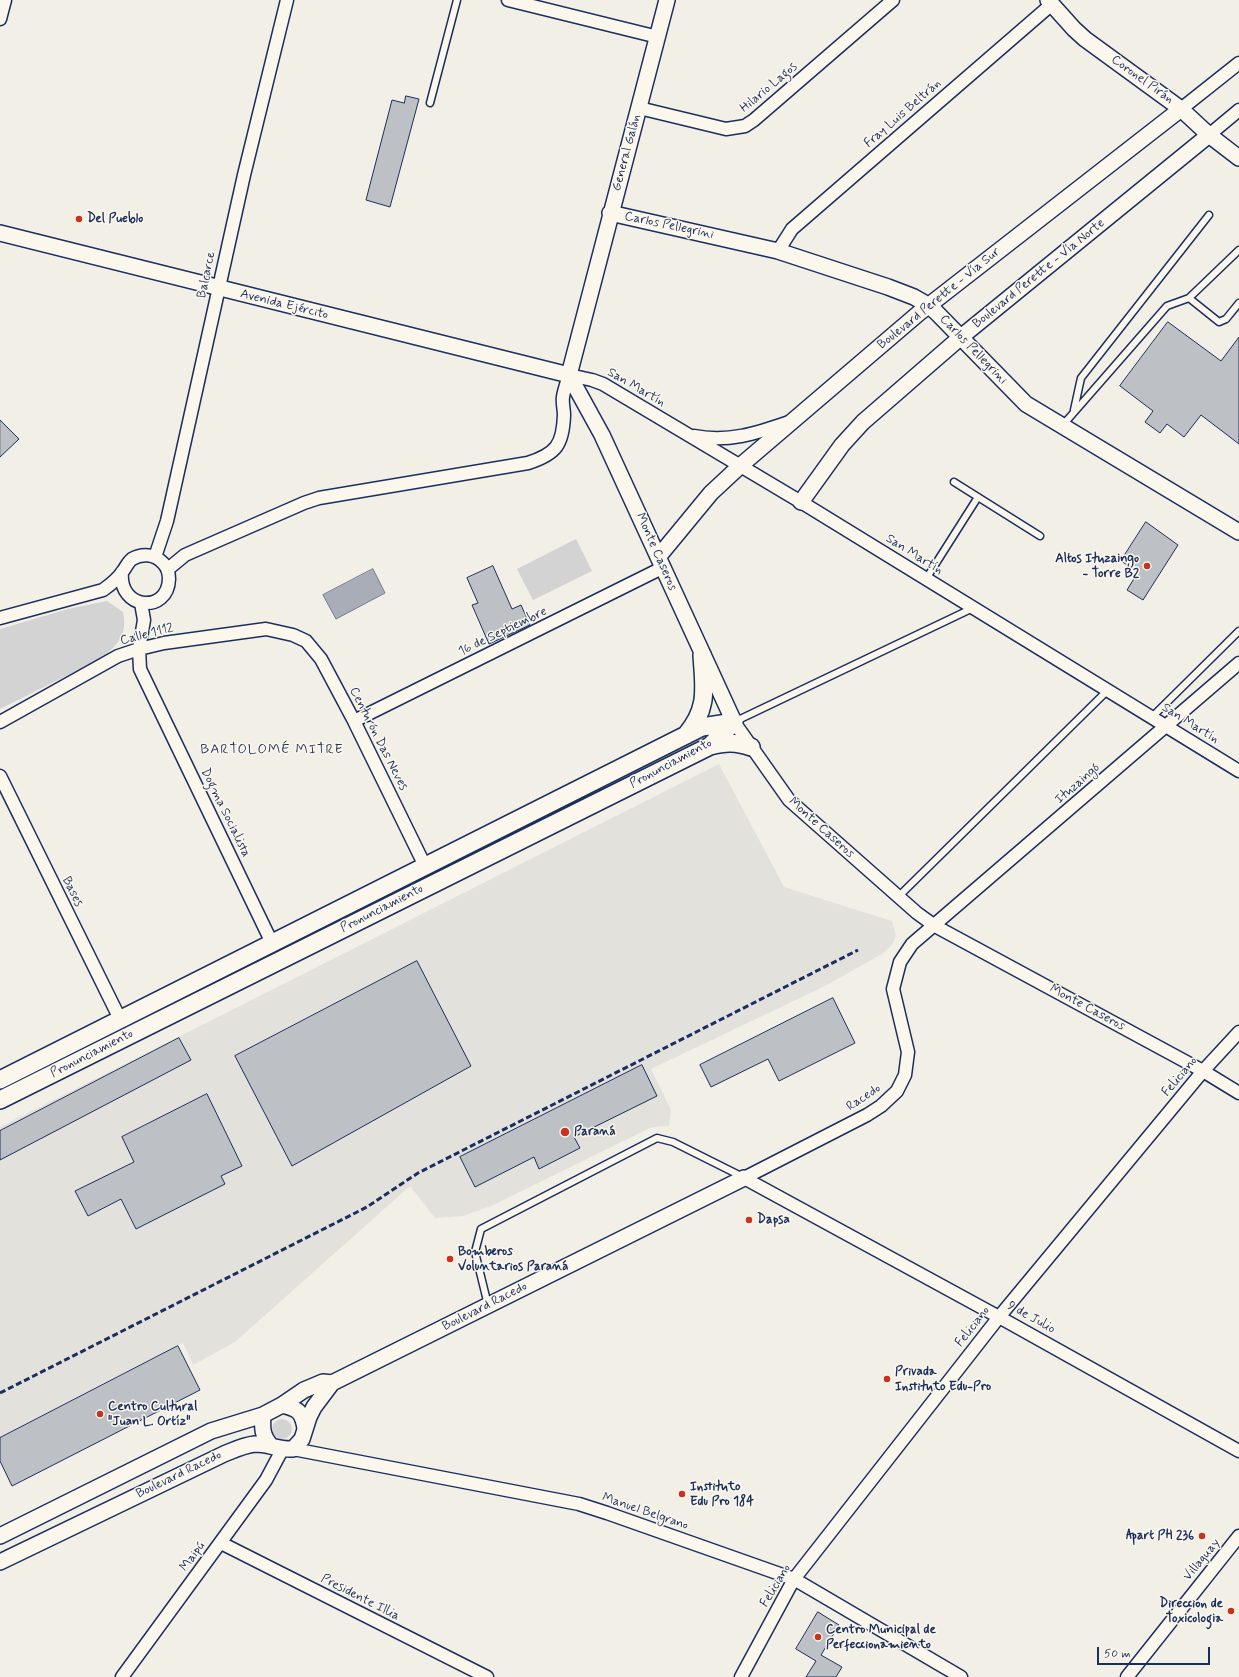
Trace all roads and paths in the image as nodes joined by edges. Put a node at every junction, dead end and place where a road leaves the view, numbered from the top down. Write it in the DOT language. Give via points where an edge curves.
graph roads {
  1 [pos="5,0"];
  2 [pos="287,0"];
  3 [pos="457,0"];
  4 [pos="508,0"];
  5 [pos="667,0"];
  6 [pos="893,0"];
  7 [pos="1050,2"];
  8 [pos="0,19"];
  9 [pos="658,37"];
  10 [pos="1239,62"];
  11 [pos="430,103"];
  12 [pos="639,108"];
  13 [pos="1181,109"];
  14 [pos="1239,110"];
  15 [pos="1210,135"];
  16 [pos="1239,158"];
  17 [pos="610,213"];
  18 [pos="1209,215"];
  19 [pos="0,233"];
  20 [pos="1239,250"];
  21 [pos="778,251"];
  22 [pos="218,288"];
  23 [pos="1189,298"];
  24 [pos="1239,303"];
  25 [pos="928,305"];
  26 [pos="961,337"];
  27 [pos="569,375"];
  28 [pos="1074,412"];
  29 [pos="794,420"];
  30 [pos="1062,426"];
  31 [pos="687,434"];
  32 [pos="740,466"];
  33 [pos="954,482"];
  34 [pos="978,497"];
  35 [pos="801,502"];
  36 [pos="1239,532"];
  37 [pos="1040,536"];
  38 [pos="156,557"];
  39 [pos="661,562"];
  40 [pos="168,569"];
  41 [pos="122,572"];
  42 [pos="926,579"];
  43 [pos="141,603"];
  44 [pos="973,608"];
  45 [pos="0,618"];
  46 [pos="1239,631"];
  47 [pos="293,635"];
  48 [pos="139,649"];
  49 [pos="702,655"];
  50 [pos="1239,663"];
  51 [pos="1108,690"];
  52 [pos="1152,717"];
  53 [pos="354,721"];
  54 [pos="0,722"];
  55 [pos="734,722"];
  56 [pos="1167,726"];
  57 [pos="684,736"];
  58 [pos="710,746"];
  59 [pos="751,747"];
  60 [pos="1239,771"];
  61 [pos="0,776"];
  62 [pos="425,866"];
  63 [pos="898,897"];
  64 [pos="935,926"];
  65 [pos="272,943"];
  66 [pos="120,1019"];
  67 [pos="1239,1032"];
  68 [pos="1203,1071"];
  69 [pos="0,1080"];
  70 [pos="1239,1092"];
  71 [pos="0,1100"];
  72 [pos="744,1178"];
  73 [pos="488,1306"];
  74 [pos="999,1317"];
  75 [pos="332,1383"];
  76 [pos="282,1405"];
  77 [pos="263,1415"];
  78 [pos="305,1428"];
  79 [pos="282,1448"];
  80 [pos="1239,1451"];
  81 [pos="0,1536"];
  82 [pos="1239,1536"];
  83 [pos="222,1543"];
  84 [pos="0,1562"];
  85 [pos="794,1579"];
  86 [pos="481,1676"];
  87 [pos="122,1677"];
  88 [pos="741,1677"];
  89 [pos="961,1677"];
  90 [pos="1127,1677"];
  1 -- 8 [label="street"];
  2 -- 22 [label="street, Balcarce"];
  3 -- 11 [label="lane"];
  4 -- 9 [label="street"];
  5 -- 9 [label="street, General Galán"];
  6 -- 12 [label="street, Hilario Lagos" via="745,126 726,129"];
  7 -- 13 [label="street, Coronel Pirán" via="1085,39"];
  7 -- 21 [label="street, Fray Luis Beltrán" via="792,229"];
  9 -- 12 [label="street, General Galán"];
  10 -- 13 [label="street, Boulevard Perette - Vía Sur"];
  12 -- 17 [label="street, General Galán"];
  13 -- 15 [label="street, Coronel Pirán"];
  13 -- 25 [label="street, Boulevard Perette - Vía Sur"];
  14 -- 15 [label="street, Boulevard Perette - Vía Norte"];
  15 -- 16 [label="street, Coronel Pirán"];
  15 -- 26 [label="street, Boulevard Perette - Vía Norte"];
  17 -- 21 [label="street, Carlos Pellegrini"];
  17 -- 27 [label="street, General Galán"];
  18 -- 28 [label="lane" via="1081,378"];
  19 -- 22 [label="street, Avenida Ejército"];
  20 -- 23 [label="lane"];
  21 -- 25 [label="street, Carlos Pellegrini" via="881,284"];
  22 -- 27 [label="street, Avenida Ejército"];
  22 -- 38 [label="street, Balcarce" via="167,521"];
  23 -- 24 [label="lane" via="1219,322 1226,319"];
  23 -- 28 [label="lane" via="1167,306"];
  25 -- 26 [label="street, Carlos Pellegrini"];
  25 -- 29 [label="street, Boulevard Perette - Vía Sur"];
  26 -- 30 [label="street, Carlos Pellegrini" via="1026,404"];
  26 -- 35 [label="street, Boulevard Perette - Vía Norte" via="854,430"];
  27 -- 31 [label="street, San Martín" via="603,384"];
  27 -- 39 [label="street, Monte Caseros" via="602,435"];
  27 -- 40 [label="street" via="563,396 560,440 554,451 547,456 528,463 319,498 185,556"];
  28 -- 30 [label="lane"];
  29 -- 31 [label="street" via="758,433 723,439"];
  29 -- 32 [label="street, Boulevard Perette - Vía Sur"];
  30 -- 36 [label="street, Carlos Pellegrini"];
  31 -- 32 [label="street, San Martín"];
  32 -- 35 [label="street, San Martín"];
  32 -- 39 [label="street, Boulevard Perette - Vía Sur" via="711,493"];
  33 -- 34 [label="lane"];
  34 -- 37 [label="lane"];
  34 -- 42 [label="lane"];
  35 -- 42 [label="street, San Martín"];
  38 -- 40 [label="street"];
  38 -- 41 [label="street" via="148,555 132,559"];
  39 -- 49 [label="street, Monte Caseros"];
  39 -- 53 [label="street, 16 de Septiembre"];
  40 -- 43 [label="street" via="166,591 156,601"];
  41 -- 43 [label="street" via="123,588 127,595"];
  41 -- 45 [label="street" via="103,590"];
  42 -- 44 [label="street, San Martín"];
  43 -- 48 [label="street, Dogma Socialista" via="144,620"];
  44 -- 51 [label="street, San Martín"];
  44 -- 55 [label="lane"];
  46 -- 52 [label="lane"];
  47 -- 48 [label="street, Calle 1112" via="266,630 164,643"];
  47 -- 53 [label="street, Centurón Das Neves" via="306,641 321,659"];
  48 -- 54 [label="street, Calle 1112" via="118,656"];
  48 -- 65 [label="street, Dogma Socialista" via="140,669"];
  49 -- 55 [label="street, Monte Caseros"];
  49 -- 57 [label="main road" via="702,711"];
  50 -- 56 [label="street, Ituzaingó"];
  51 -- 52 [label="street, San Martín"];
  51 -- 63 [label="lane"];
  52 -- 56 [label="street, San Martín"];
  53 -- 62 [label="street, Centurón Das Neves"];
  55 -- 57 [label="main road, Pronunciamiento" via="702,727"];
  55 -- 58 [label="main road, Pronunciamiento"];
  55 -- 59 [label="street, Monte Caseros"];
  56 -- 60 [label="street, San Martín"];
  56 -- 64 [label="street, Ituzaingó"];
  57 -- 62 [label="main road, Pronunciamiento"];
  58 -- 59 [label="main road" via="724,742"];
  58 -- 71 [label="main road, Pronunciamiento"];
  59 -- 63 [label="street, Monte Caseros" via="789,800"];
  61 -- 66 [label="street, Bases"];
  62 -- 65 [label="main road, Pronunciamiento"];
  63 -- 64 [label="street, Monte Caseros"];
  64 -- 68 [label="street, Monte Caseros"];
  64 -- 72 [label="street, Racedo" via="912,944 900,962 893,989 908,1052 905,1075 897,1092 867,1115"];
  65 -- 66 [label="main road, Pronunciamiento"];
  66 -- 69 [label="main road, Pronunciamiento"];
  67 -- 68 [label="street, Feliciano"];
  68 -- 70 [label="street, Monte Caseros"];
  68 -- 74 [label="street, Feliciano"];
  72 -- 73 [label="street, Boulevard Racedo"];
  72 -- 73 [label="lane" via="673,1142 657,1138 482,1229 475,1252"];
  72 -- 74 [label="street, 9 de Julio"];
  73 -- 75 [label="street, Boulevard Racedo"];
  74 -- 80 [label="street, 9 de Julio"];
  74 -- 85 [label="street, Feliciano"];
  75 -- 76 [label="street, Boulevard Racedo" via="323,1382 304,1390"];
  75 -- 78 [label="street, Boulevard Racedo" via="314,1407"];
  76 -- 77 [label="street, Boulevard Racedo"];
  76 -- 78 [label="street" via="299,1412"];
  77 -- 79 [label="street" via="264,1438"];
  77 -- 81 [label="street, Boulevard Racedo" via="211,1431"];
  78 -- 79 [label="street, Boulevard Racedo" via="302,1439"];
  79 -- 83 [label="street, Maipú" via="266,1480"];
  79 -- 84 [label="street, Boulevard Racedo" via="256,1444 224,1454"];
  79 -- 85 [label="street, Manuel Belgrano" via="579,1504"];
  82 -- 90 [label="street, Villaguay"];
  83 -- 86 [label="street, Presidente Illia"];
  83 -- 87 [label="street, Maipú"];
  85 -- 88 [label="street, Feliciano"];
  85 -- 89 [label="street, Manuel Belgrano"];
}
